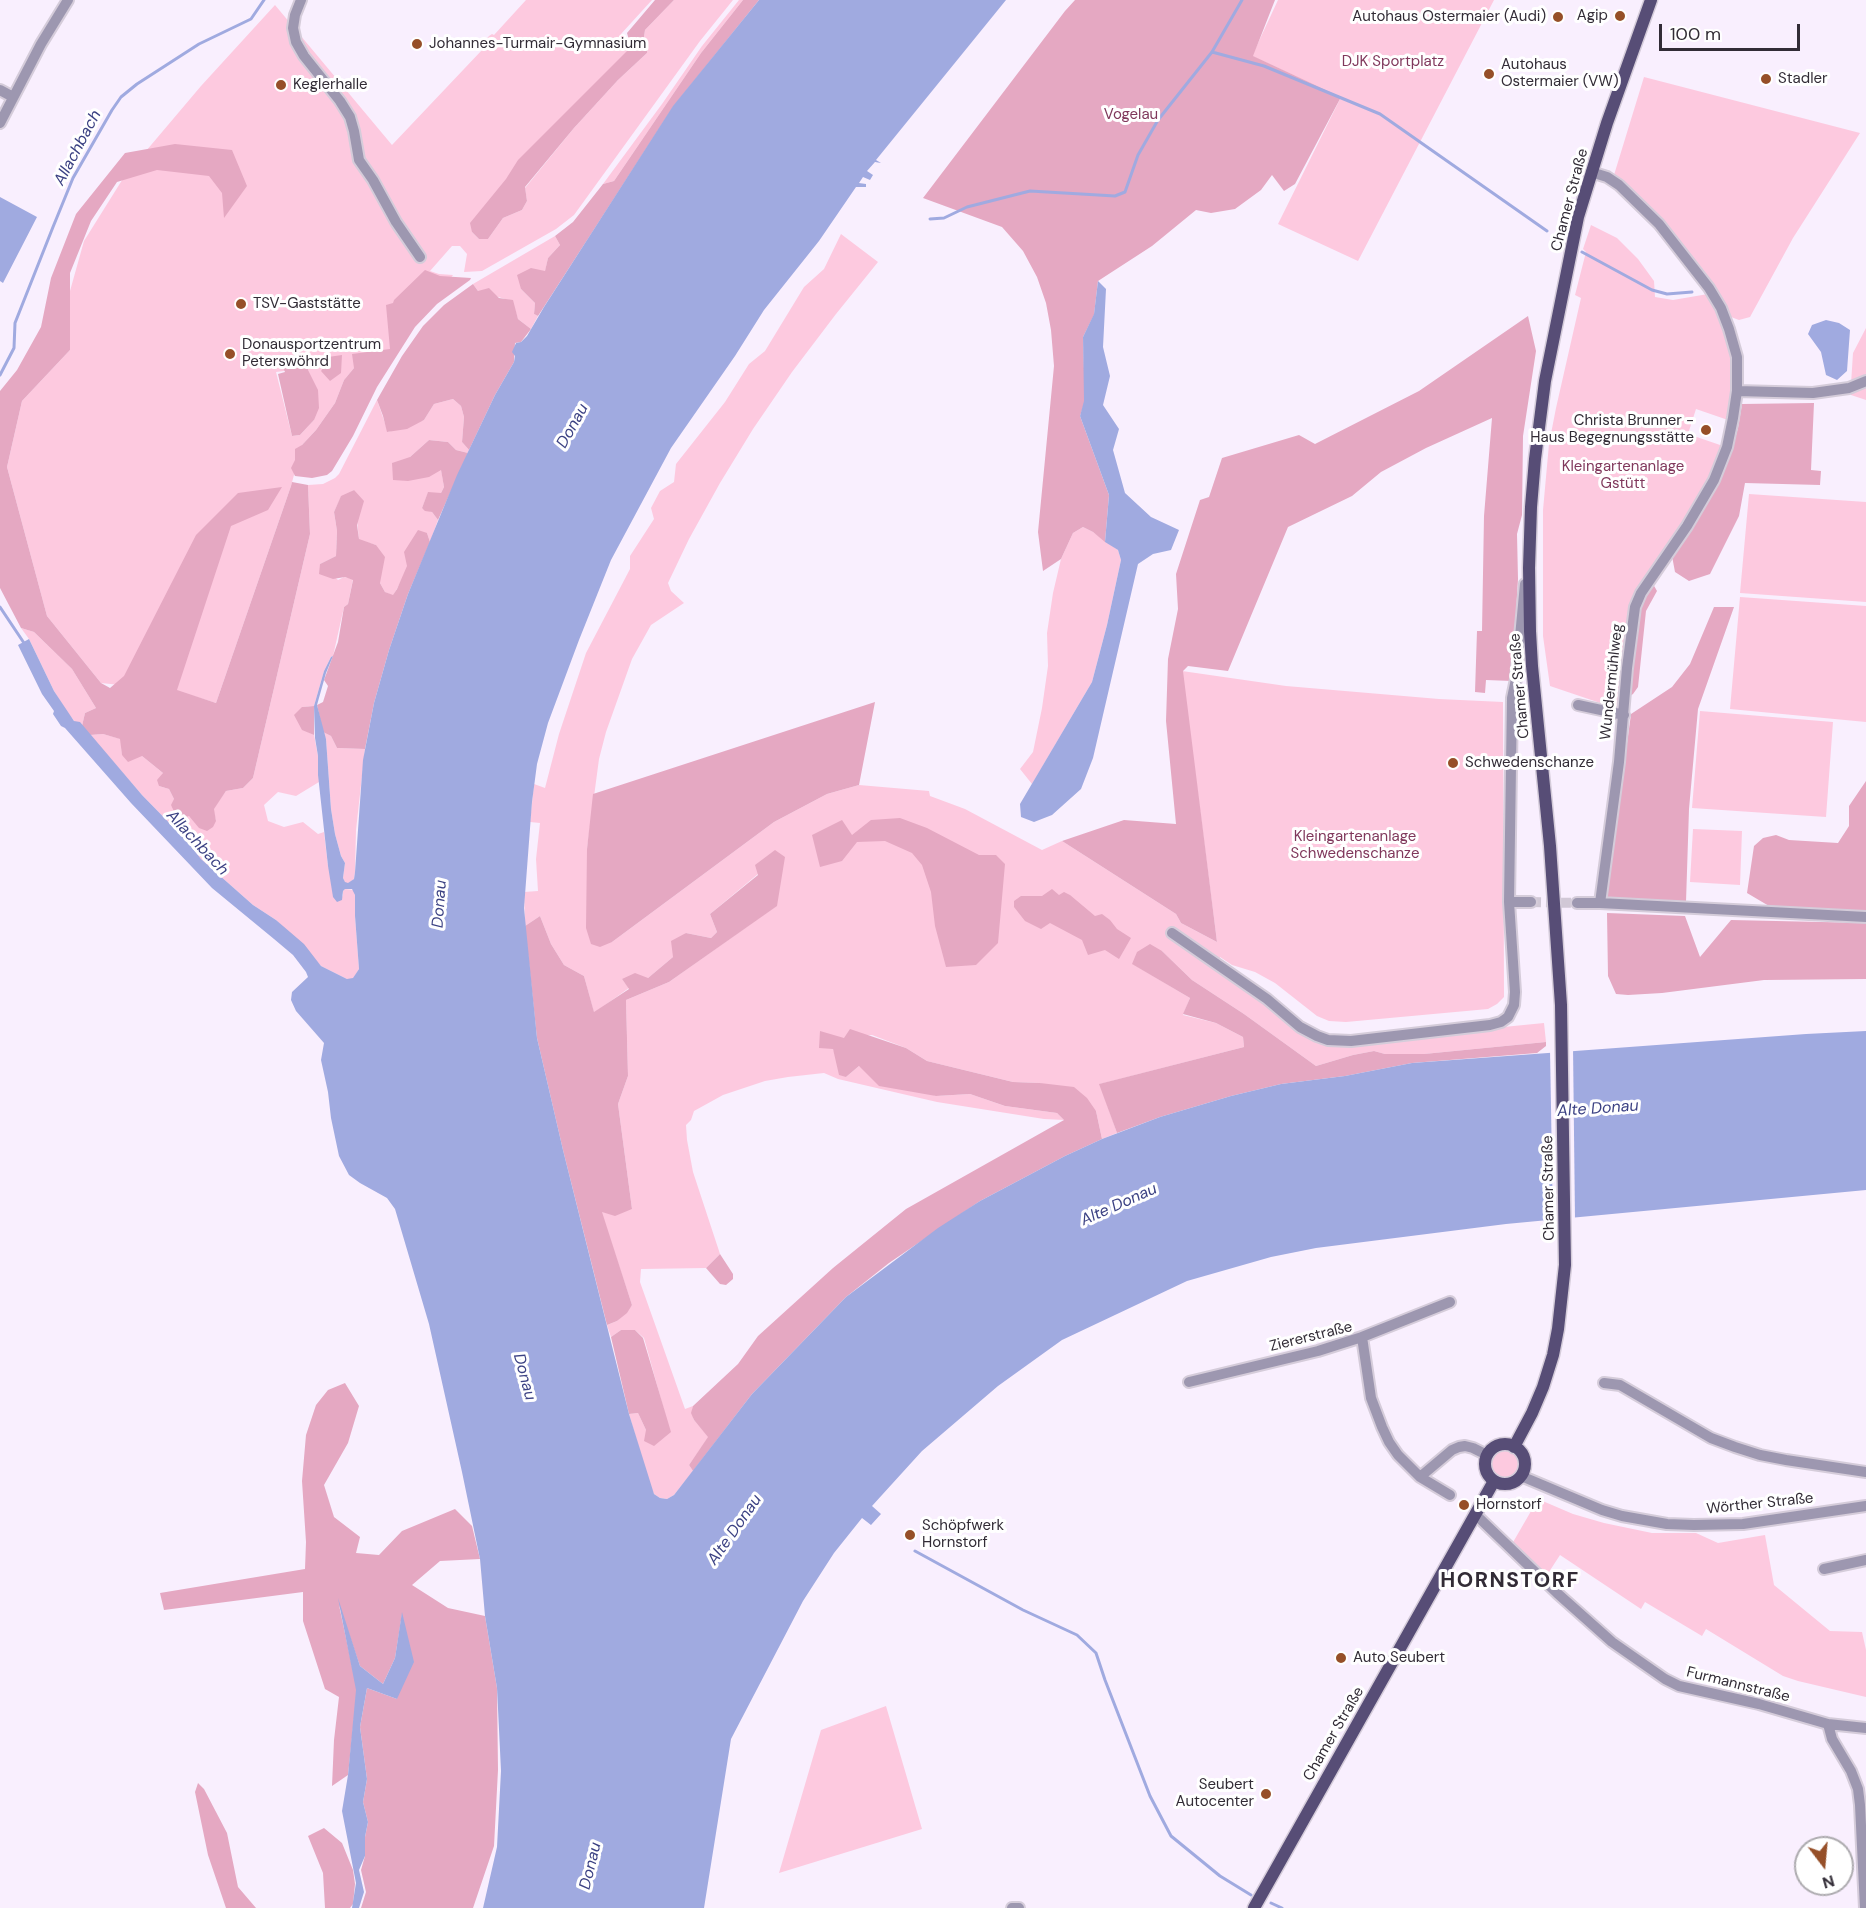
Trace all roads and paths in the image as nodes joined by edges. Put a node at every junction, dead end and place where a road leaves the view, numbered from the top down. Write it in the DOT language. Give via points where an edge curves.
graph roads {
  1 [pos="68,0"];
  2 [pos="302,0"];
  3 [pos="1651,0"];
  4 [pos="0,90"];
  5 [pos="13,97"];
  6 [pos="0,123"];
  7 [pos="1591,172"];
  8 [pos="420,257"];
  9 [pos="1866,381"];
  10 [pos="1737,391"];
  11 [pos="1531,507"];
  12 [pos="1578,705"];
  13 [pos="1624,715"];
  14 [pos="1509,902"];
  15 [pos="1531,902"];
  16 [pos="1577,903"];
  17 [pos="1599,903"];
  18 [pos="1866,917"];
  19 [pos="1172,933"];
  20 [pos="1450,1302"];
  21 [pos="1362,1337"];
  22 [pos="1189,1382"];
  23 [pos="1604,1383"];
  24 [pos="1514,1447"];
  25 [pos="1487,1455"];
  26 [pos="1866,1472"];
  27 [pos="1521,1476"];
  28 [pos="1420,1477"];
  29 [pos="1492,1484"];
  30 [pos="1450,1495"];
  31 [pos="1866,1506"];
  32 [pos="1476,1515"];
  33 [pos="1866,1560"];
  34 [pos="1824,1569"];
  35 [pos="1828,1724"];
  36 [pos="1866,1728"];
  37 [pos="1012,1908"];
  38 [pos="1019,1908"];
  39 [pos="1254,1908"];
  40 [pos="1865,1908"];
  1 -- 5 [label="street"];
  2 -- 8 [label="street" via="293,28 296,42 350,117 359,160"];
  3 -- 7 [label="main road, Chamer Straße"];
  4 -- 5 [label="street"];
  5 -- 6 [label="street"];
  7 -- 10 [label="street, Wundermühlweg" via="1619,185 1659,224 1709,288 1729,329 1737,357"];
  7 -- 11 [label="main road, Chamer Straße" via="1578,217 1545,381"];
  9 -- 10 [label="street" via="1849,388 1813,393"];
  10 -- 13 [label="street, Wundermühlweg" via="1727,447 1714,480 1635,607"];
  11 -- 14 [label="street" via="1512,698"];
  11 -- 24 [label="main road, Chamer Straße" via="1532,666 1561,1005 1565,1265 1553,1355 1532,1413"];
  12 -- 13 [label="street"];
  13 -- 17 [label="street, Wundermühlweg"];
  14 -- 15 [label="street"];
  14 -- 19 [label="street" via="1515,992 1508,1017 1490,1025 1351,1041 1328,1040 1307,1032"];
  16 -- 17 [label="street"];
  17 -- 18 [label="street"];
  20 -- 21 [label="street"];
  21 -- 22 [label="street, Ziererstraße"];
  21 -- 28 [label="street, Ziererstraße" via="1369,1387 1382,1427 1398,1455"];
  23 -- 26 [label="street" via="1620,1385 1711,1438 1736,1447 1786,1460"];
  24 -- 25 [label="main road" via="1496,1447"];
  24 -- 27 [label="main road" via="1525,1463"];
  25 -- 28 [label="street" via="1465,1446 1452,1450"];
  25 -- 29 [label="main road" via="1485,1466"];
  27 -- 29 [label="main road" via="1511,1483"];
  27 -- 31 [label="street, Wörther Straße" via="1602,1510 1667,1524 1743,1524"];
  28 -- 30 [label="street, Ziererstraße"];
  29 -- 32 [label="main road, Chamer Straße"];
  32 -- 35 [label="street, Furmannstraße" via="1612,1642 1665,1679 1679,1686"];
  32 -- 39 [label="main road, Chamer Straße"];
  33 -- 34 [label="street"];
  35 -- 36 [label="street, Furmannstraße"];
  35 -- 40 [label="street" via="1858,1789"];
  37 -- 38 [label="street"];
}
